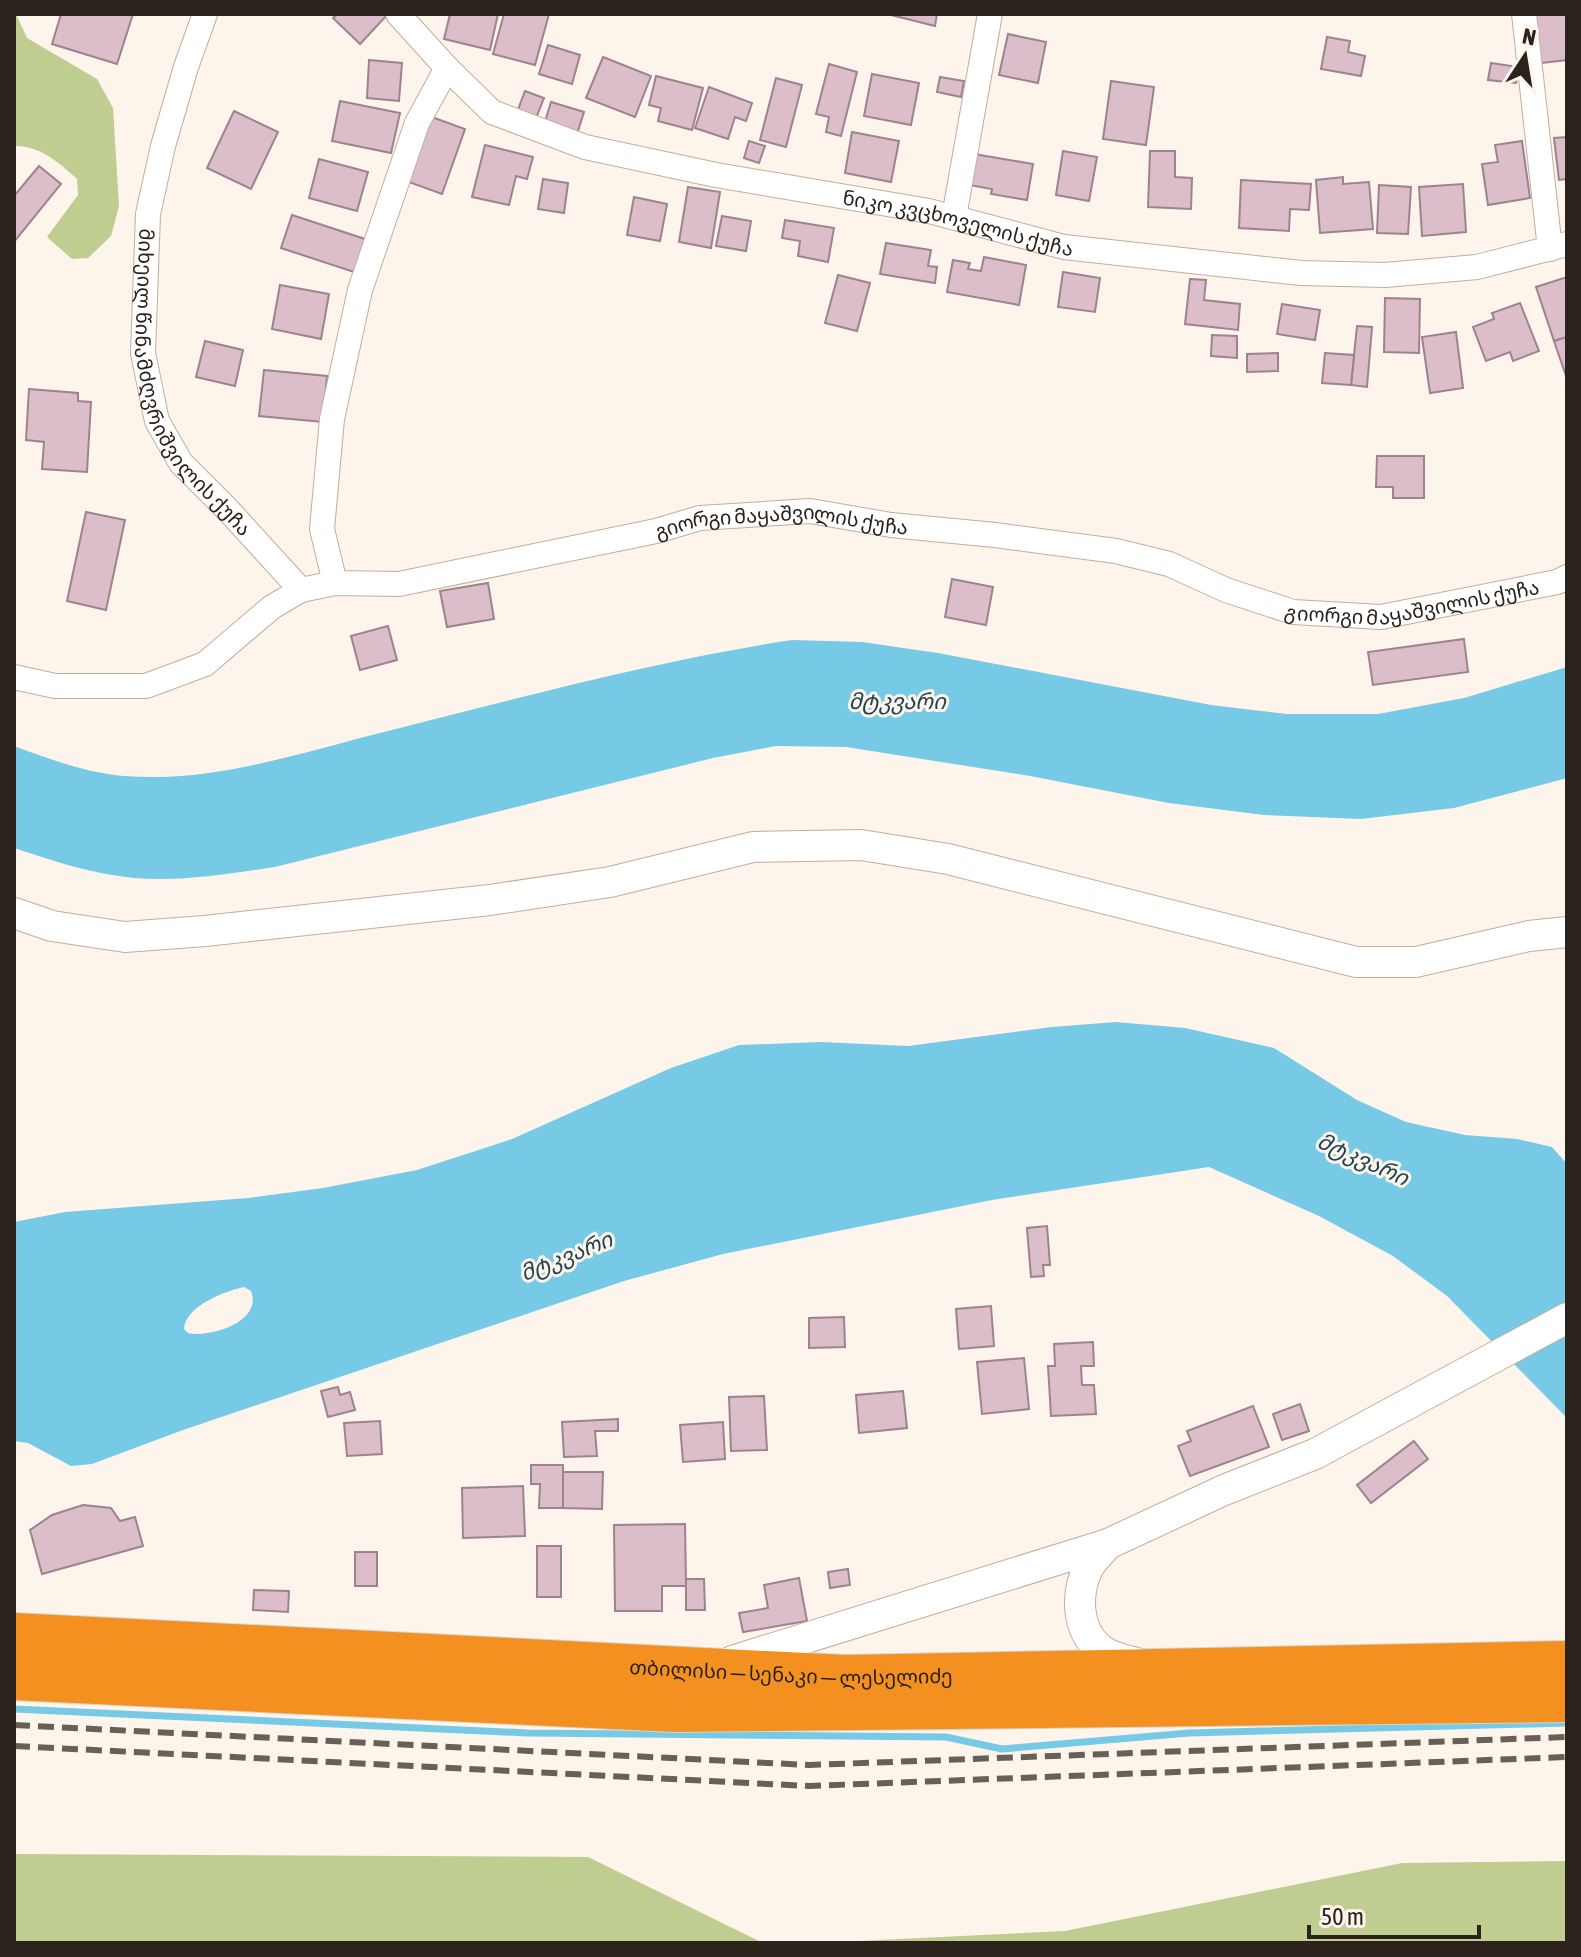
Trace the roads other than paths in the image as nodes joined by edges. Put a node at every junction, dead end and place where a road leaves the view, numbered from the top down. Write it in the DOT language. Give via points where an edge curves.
graph roads {
  1 [pos="205,14"];
  2 [pos="398,14"];
  3 [pos="990,14"];
  4 [pos="1524,14"];
  5 [pos="447,68"];
  6 [pos="954,217"];
  7 [pos="1558,247"];
  8 [pos="1567,577"];
  9 [pos="335,583"];
  10 [pos="301,590"];
  11 [pos="14,677"];
  12 [pos="14,913"];
  13 [pos="1567,932"];
  14 [pos="1567,1318"];
  15 [pos="1108,1544"];
  16 [pos="14,1635"];
  17 [pos="1567,1663"];
  18 [pos="692,1671"];
  19 [pos="1166,1671"];
  20 [pos="14,1678"];
  21 [pos="1567,1700"];
  1 -- 10 [label="street, მიხეილ წინამძღვრიშვილის ქუჩა" via="163,146 148,214 143,353 157,421 181,463"];
  2 -- 5 [label="street, ნიკო კვცხოველის ქუჩა"];
  3 -- 6 [label="street"];
  4 -- 7 [label="street"];
  5 -- 6 [label="street, ნიკო კვცხოველის ქუჩა" via="492,112 585,147"];
  5 -- 9 [label="street" via="417,123 360,290 332,419 322,529"];
  6 -- 7 [label="street, ნიკო კვცხოველის ქუჩა" via="1064,247 1301,273 1385,275 1477,267"];
  8 -- 9 [label="street, გიორგი მაყაშვილის ქუჩა" via="1381,617 1293,612 1169,564 1116,551 810,511 700,518 399,584"];
  9 -- 10 [label="street, გიორგი მაყაშვილის ქუჩა"];
  10 -- 11 [label="street, გიორგი მაყაშვილის ქუჩა" via="272,607 205,664 146,686 55,686"];
  12 -- 13 [label="street" via="52,926 125,937 205,931 610,882 753,847 861,845 948,859 1356,962 1416,962"];
  14 -- 15 [label="street" via="1315,1454"];
  15 -- 18 [label="street"];
  15 -- 19 [label="street" via="1089,1566 1081,1617 1099,1648"];
  16 -- 18 [label="highway, თბილისი — სენაკი — ლესელიძე"];
  17 -- 19 [label="highway, თბილისი — სენაკი — ლესელიძე"];
  18 -- 19 [label="highway, თბილისი — სენაკი — ლესელიძე" via="845,1677"];
  20 -- 21 [label="highway, თბილისი — სენაკი — ლესელიძე" via="675,1710"];
}
